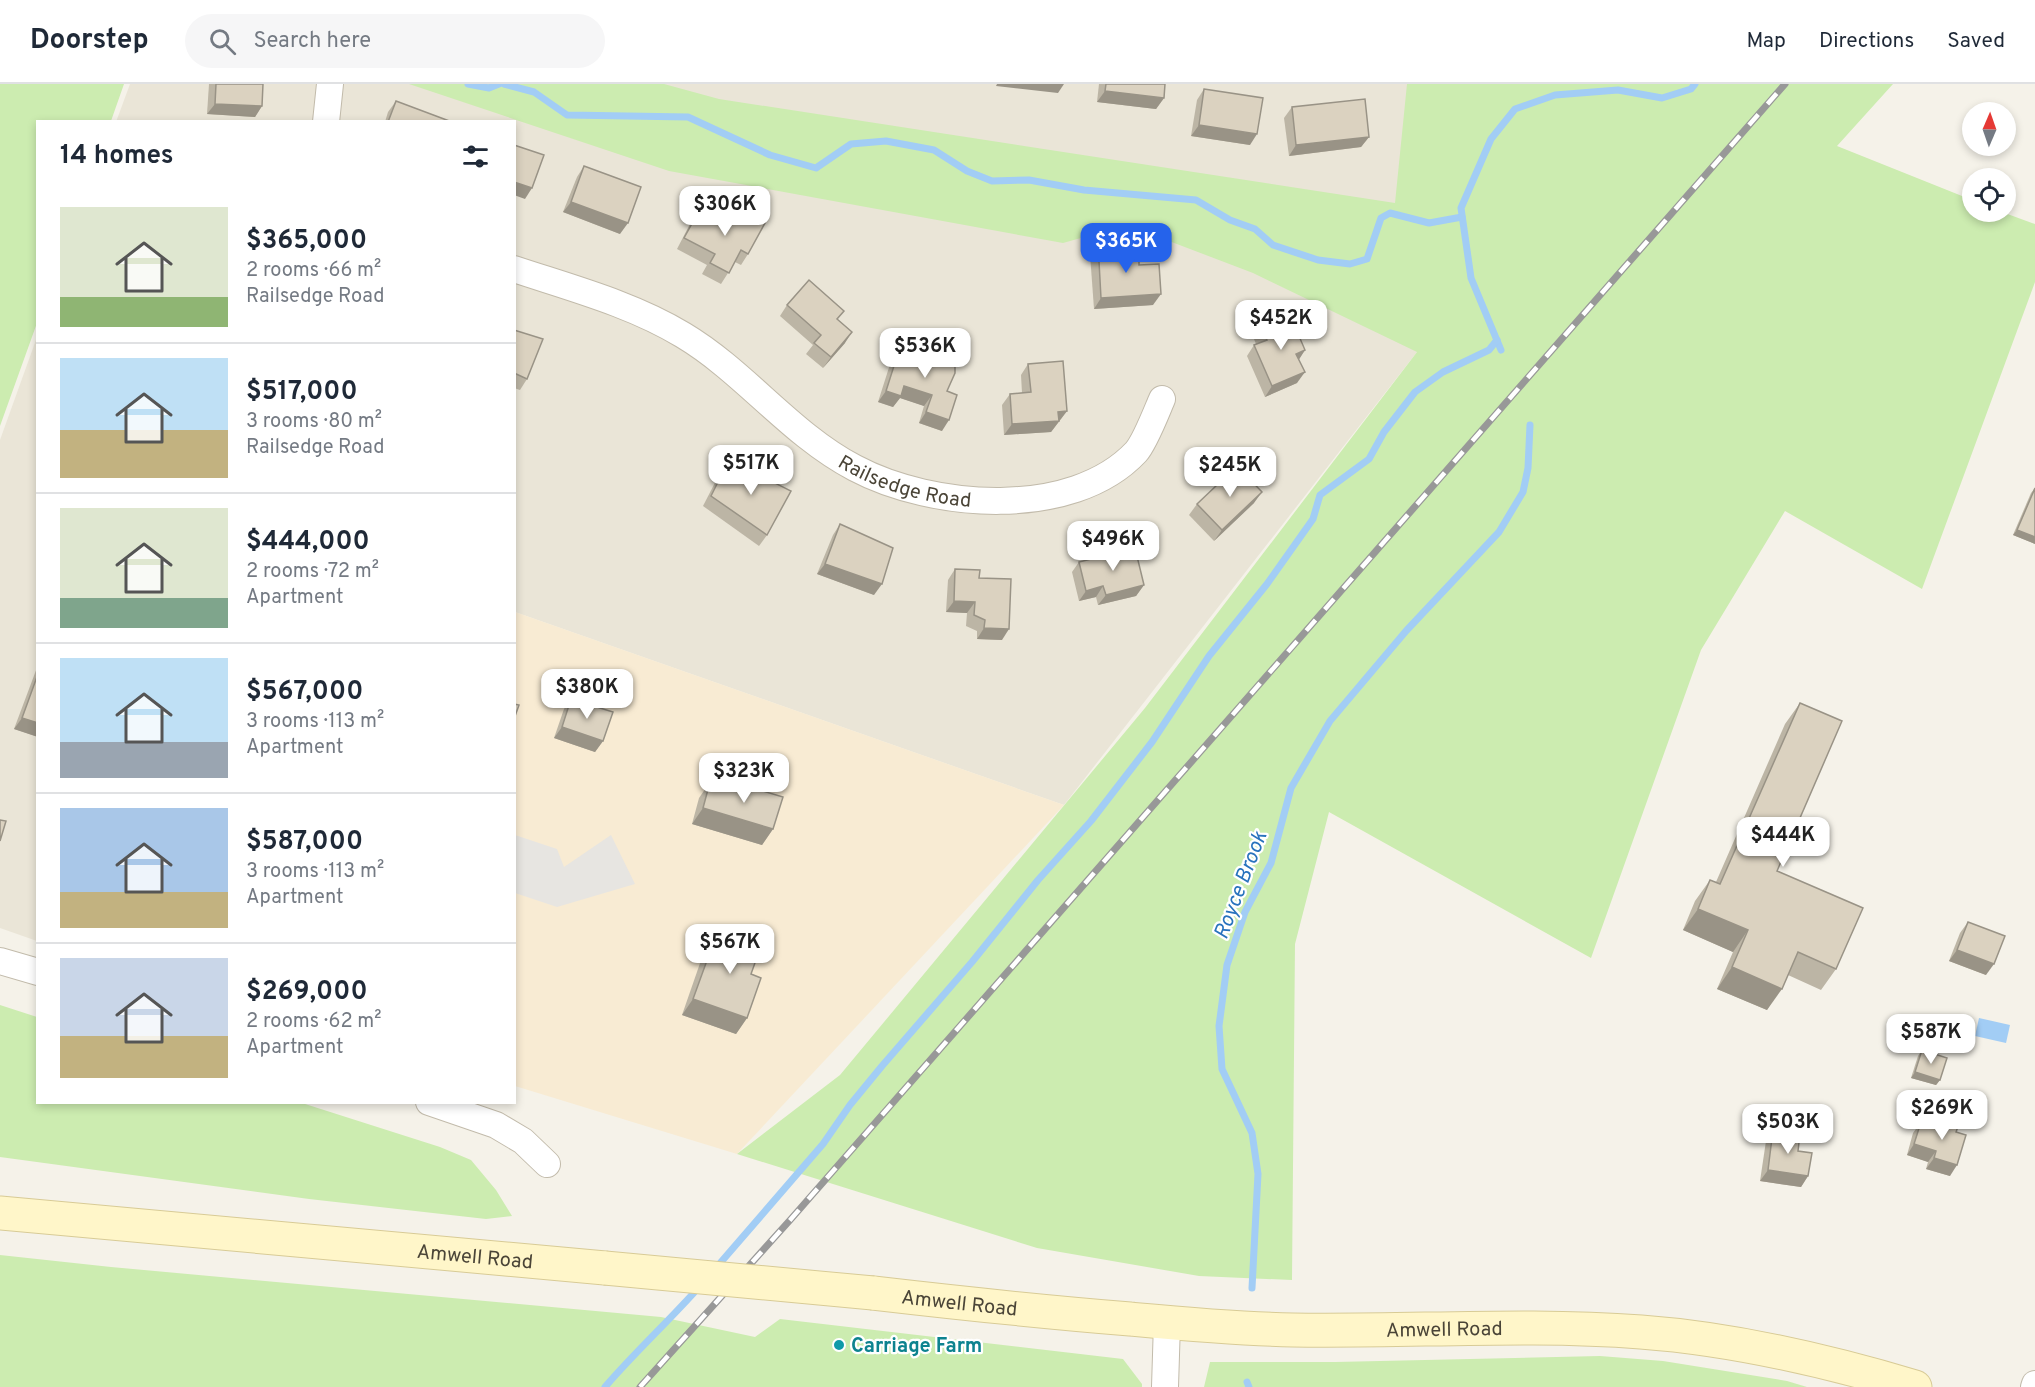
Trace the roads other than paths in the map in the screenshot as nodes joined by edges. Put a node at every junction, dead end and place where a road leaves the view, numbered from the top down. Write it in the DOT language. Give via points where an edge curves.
graph roads {
  1 [pos="330,84"];
  2 [pos="326,120"];
  3 [pos="516,269"];
  4 [pos="1162,399"];
  5 [pos="0,961"];
  6 [pos="36,971"];
  7 [pos="435,1104"];
  8 [pos="547,1164"];
  9 [pos="0,1213"];
  10 [pos="1167,1323"];
  11 [pos="1165,1387"];
  12 [pos="1915,1387"];
  1 -- 2 [label="street"];
  3 -- 4 [label="street, Railsedge Road" via="643,314 684,335 817,443 855,468 900,486 944,497 983,502 1031,499 1073,490 1108,476 1138,451"];
  5 -- 6 [label="street"];
  7 -- 8 [label="street" via="496,1125 523,1141"];
  9 -- 10 [label="main road, Amwell Road, bridge"];
  10 -- 11 [label="street"];
  10 -- 12 [label="main road, Amwell Road" via="1294,1330 1643,1332 1793,1354"];
}
